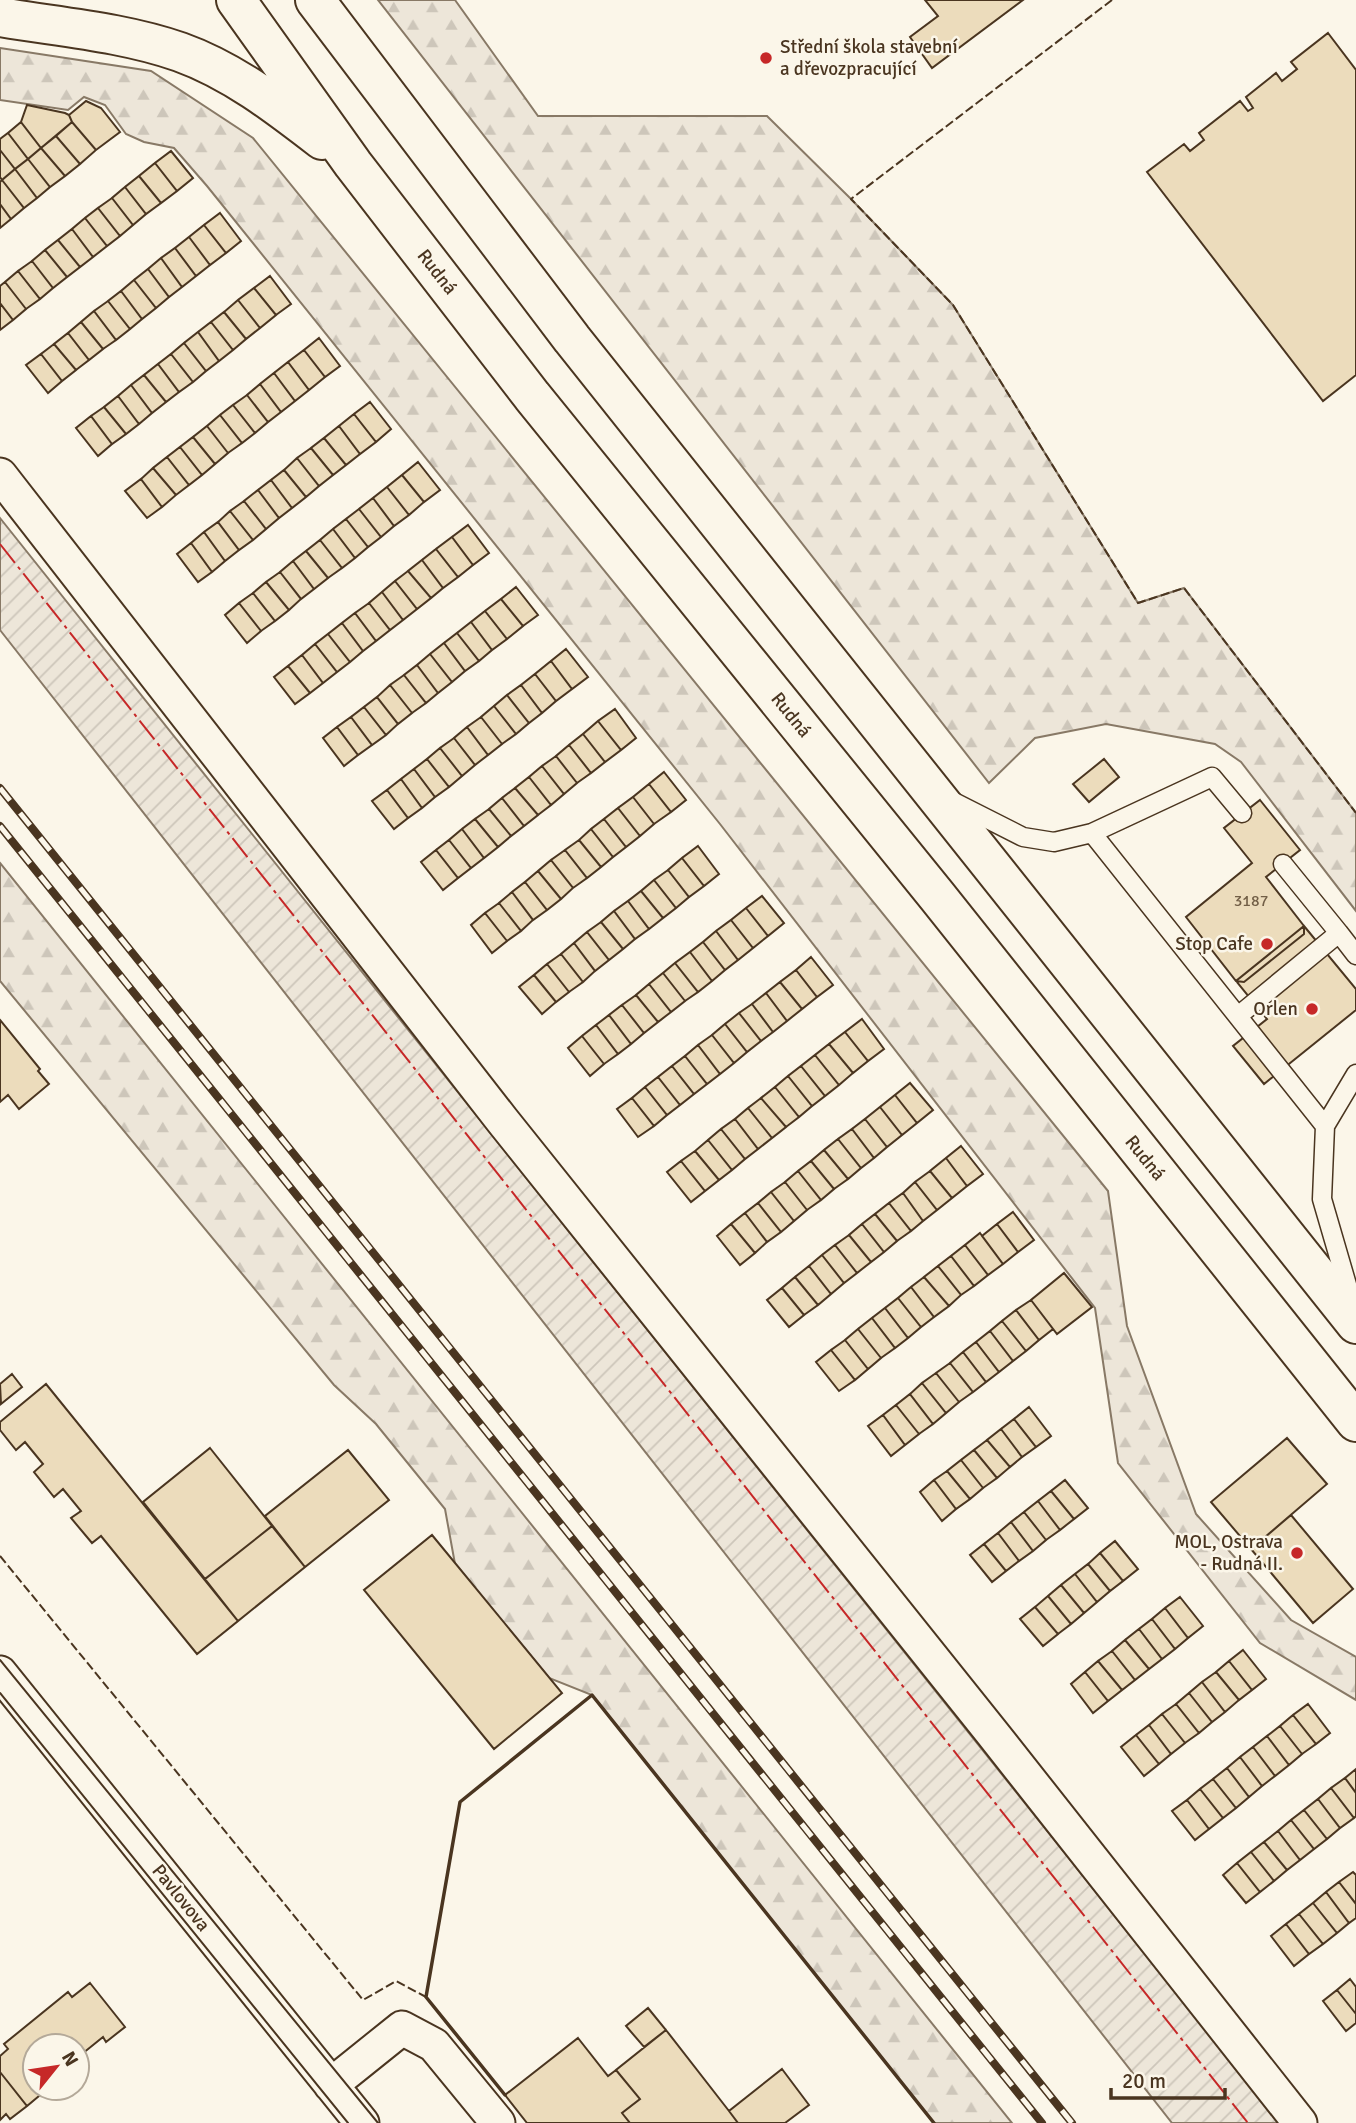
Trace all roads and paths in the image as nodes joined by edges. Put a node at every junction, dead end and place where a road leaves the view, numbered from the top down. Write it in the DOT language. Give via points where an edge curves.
graph roads {
  1 [pos="236,0"];
  2 [pos="315,0"];
  3 [pos="0,17"];
  4 [pos="353,164"];
  5 [pos="0,475"];
  6 [pos="932,791"];
  7 [pos="1242,813"];
  8 [pos="1092,833"];
  9 [pos="1283,864"];
  10 [pos="1339,933"];
  11 [pos="1356,955"];
  12 [pos="1238,1016"];
  13 [pos="1356,1074"];
  14 [pos="1325,1126"];
  15 [pos="1356,1316"];
  16 [pos="1356,1324"];
  17 [pos="1356,1422"];
  18 [pos="0,1674"];
  19 [pos="331,2085"];
  20 [pos="362,2123"];
  21 [pos="498,2123"];
  22 [pos="1300,2123"];
  1 -- 4 [label="highway, Rudná"];
  2 -- 6 [label="highway" via="572,339"];
  3 -- 4 [label="highway" via="179,51 257,91"];
  4 -- 17 [label="highway, Rudná" via="533,396"];
  5 -- 22 [label="street" via="502,1120"];
  6 -- 8 [label="lane" via="1023,836 1054,842"];
  6 -- 16 [label="highway"];
  7 -- 8 [label="lane" via="1212,777"];
  8 -- 12 [label="lane"];
  9 -- 10 [label="lane"];
  10 -- 11 [label="lane"];
  10 -- 12 [label="lane"];
  12 -- 14 [label="lane"];
  13 -- 14 [label="lane"];
  14 -- 15 [label="lane" via="1322,1199"];
  18 -- 19 [label="street, Pavlovova"];
  19 -- 20 [label="street, Pavlovova"];
  19 -- 21 [label="street" via="402,2028 434,2045"];
}
